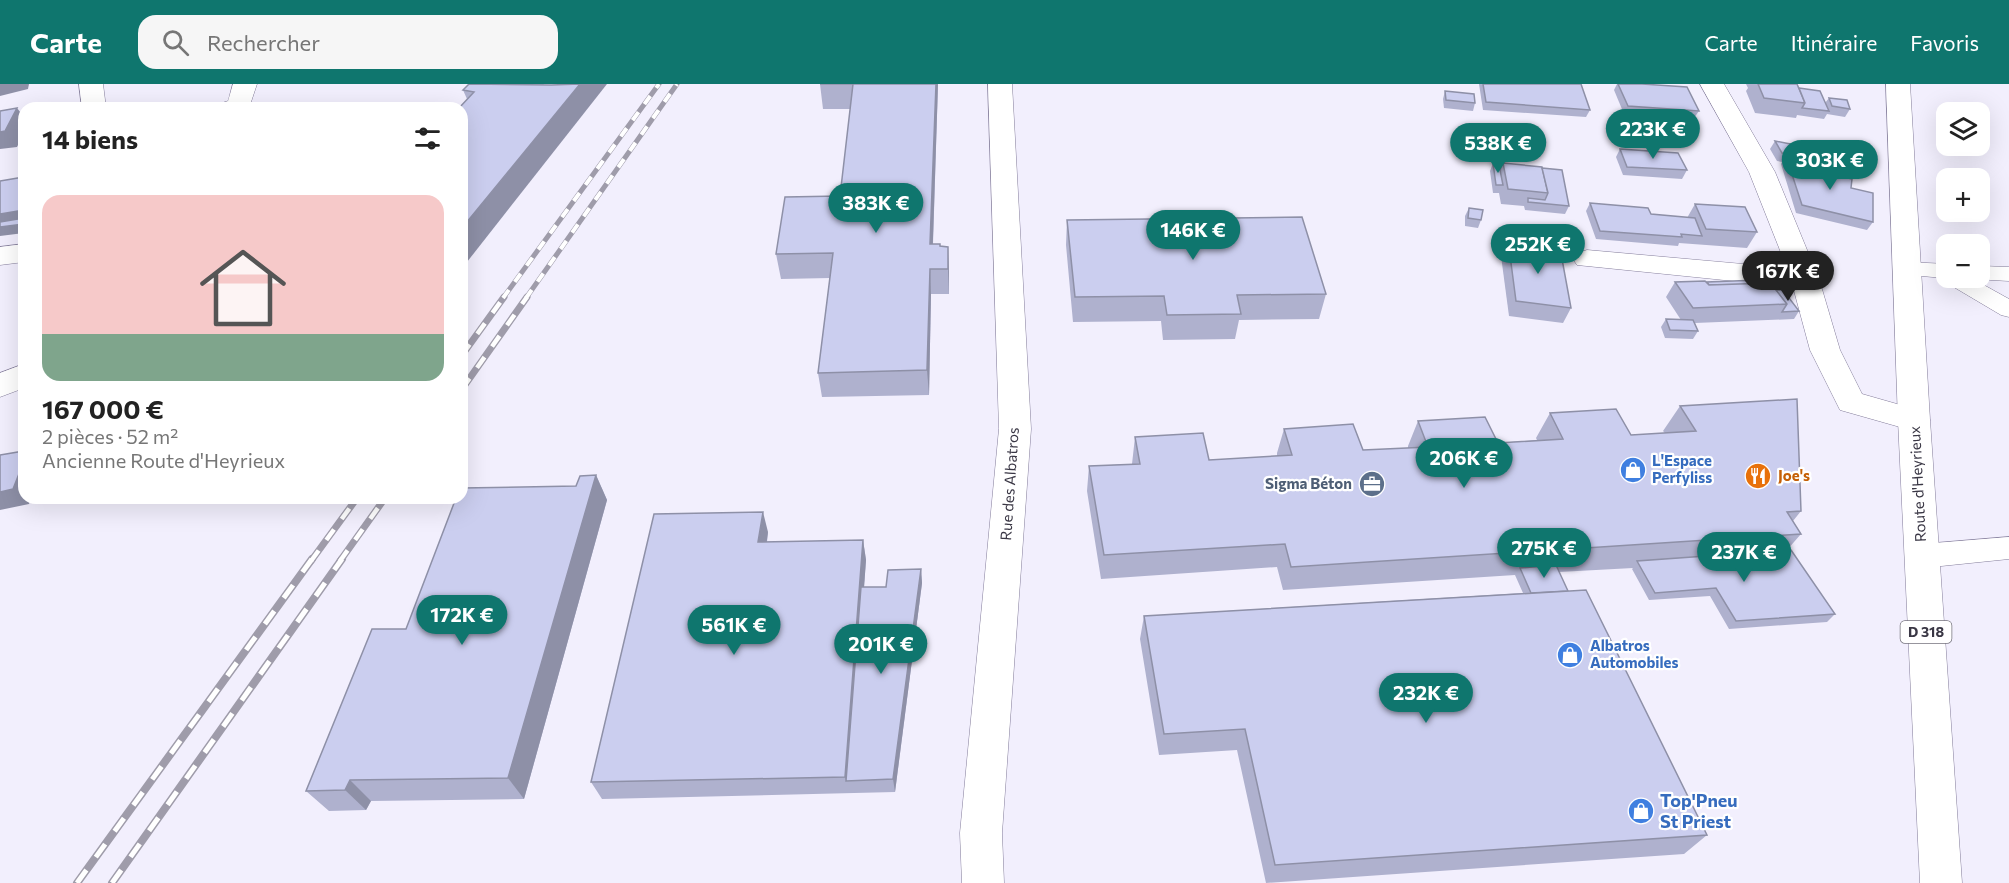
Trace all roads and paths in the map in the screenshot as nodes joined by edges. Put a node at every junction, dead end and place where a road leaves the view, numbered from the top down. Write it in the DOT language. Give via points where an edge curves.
graph roads {
  1 [pos="91,84"];
  2 [pos="246,84"];
  3 [pos="1000,84"];
  4 [pos="1712,84"];
  5 [pos="1898,84"];
  6 [pos="93,102"];
  7 [pos="240,102"];
  8 [pos="18,254"];
  9 [pos="0,256"];
  10 [pos="1587,259"];
  11 [pos="1907,269"];
  12 [pos="1936,272"];
  13 [pos="1990,273"];
  14 [pos="2009,274"];
  15 [pos="1805,279"];
  16 [pos="1973,288"];
  17 [pos="2009,309"];
  18 [pos="18,378"];
  19 [pos="0,386"];
  20 [pos="1914,420"];
  21 [pos="2009,548"];
  22 [pos="1922,556"];
  23 [pos="983,883"];
  24 [pos="1941,883"];
  1 -- 6 [label="street"];
  2 -- 7 [label="street"];
  3 -- 23 [label="street, Rue des Albatros" via="1015,429 981,833"];
  4 -- 15 [label="street" via="1762,172"];
  5 -- 11 [label="street, Route d'Heyrieux / D 318"];
  8 -- 9 [label="street"];
  10 -- 15 [label="street"];
  11 -- 12 [label="lane"];
  11 -- 20 [label="street, Route d'Heyrieux / D 318"];
  13 -- 14 [label="lane"];
  15 -- 20 [label="street" via="1825,350 1851,402"];
  16 -- 17 [label="lane"];
  18 -- 19 [label="street"];
  20 -- 22 [label="street, Route d'Heyrieux / D 318"];
  21 -- 22 [label="lane"];
  22 -- 24 [label="street, Route d'Heyrieux / D 318"];
}
